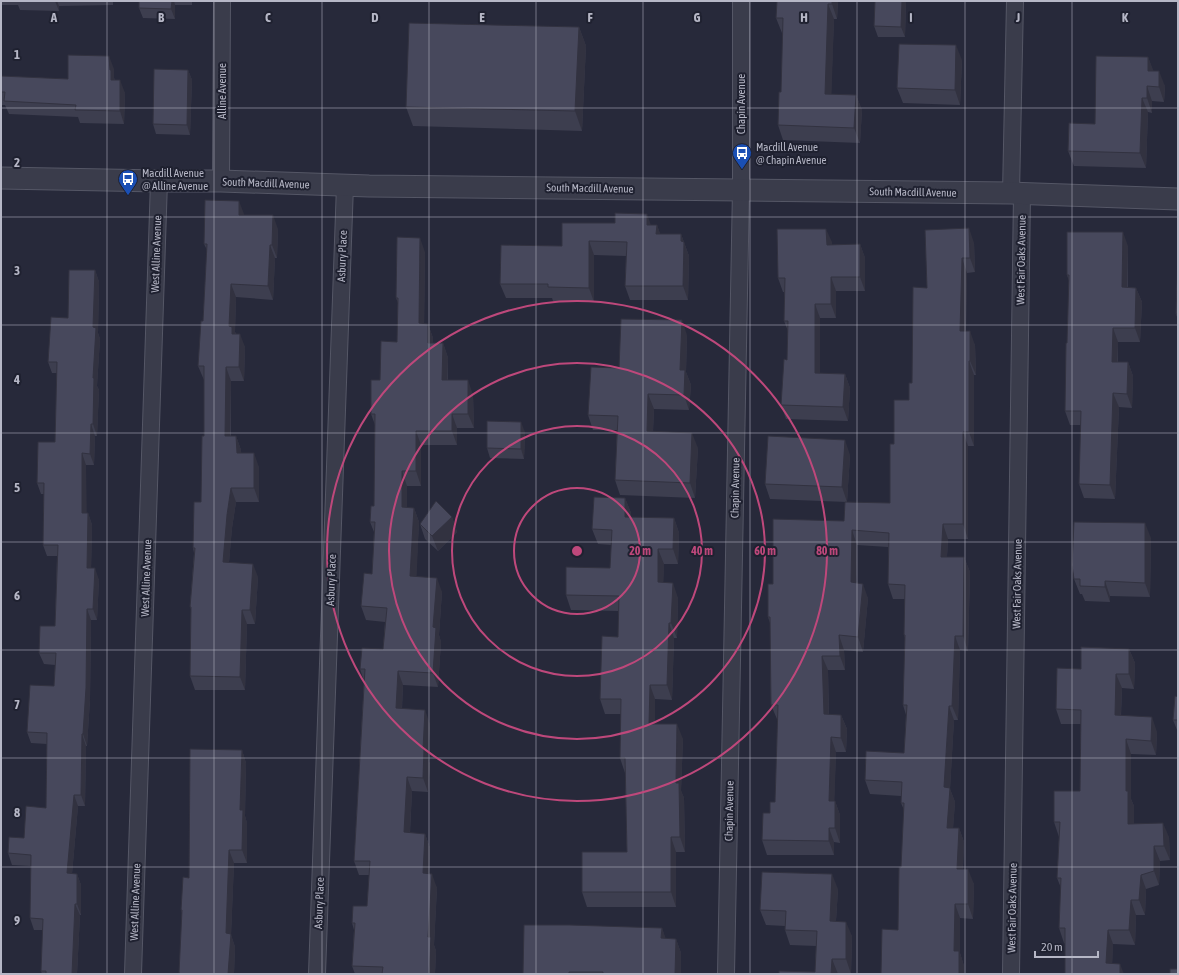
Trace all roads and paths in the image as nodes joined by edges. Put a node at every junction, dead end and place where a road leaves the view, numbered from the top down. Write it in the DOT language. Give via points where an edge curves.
graph roads {
  1 [pos="222,1"];
  2 [pos="742,1"];
  3 [pos="1015,1"];
  4 [pos="1,178"];
  5 [pos="221,181"];
  6 [pos="159,182"];
  7 [pos="345,185"];
  8 [pos="741,189"];
  9 [pos="1017,193"];
  10 [pos="1178,199"];
  11 [pos="133,974"];
  12 [pos="317,974"];
  13 [pos="726,974"];
  14 [pos="1011,974"];
  1 -- 5 [label="street, Alline Avenue"];
  2 -- 8 [label="street, Chapin Avenue"];
  3 -- 9 [label="street, West Fair Oaks Avenue"];
  4 -- 6 [label="street, South Macdill Avenue"];
  5 -- 6 [label="street, South Macdill Avenue"];
  5 -- 7 [label="street, South Macdill Avenue"];
  6 -- 11 [label="street, West Alline Avenue"];
  7 -- 8 [label="street, South Macdill Avenue"];
  7 -- 12 [label="street, Asbury Place"];
  8 -- 9 [label="street, South Macdill Avenue"];
  8 -- 13 [label="street, Chapin Avenue"];
  9 -- 10 [label="street, South Macdill Avenue"];
  9 -- 14 [label="street, West Fair Oaks Avenue"];
}
